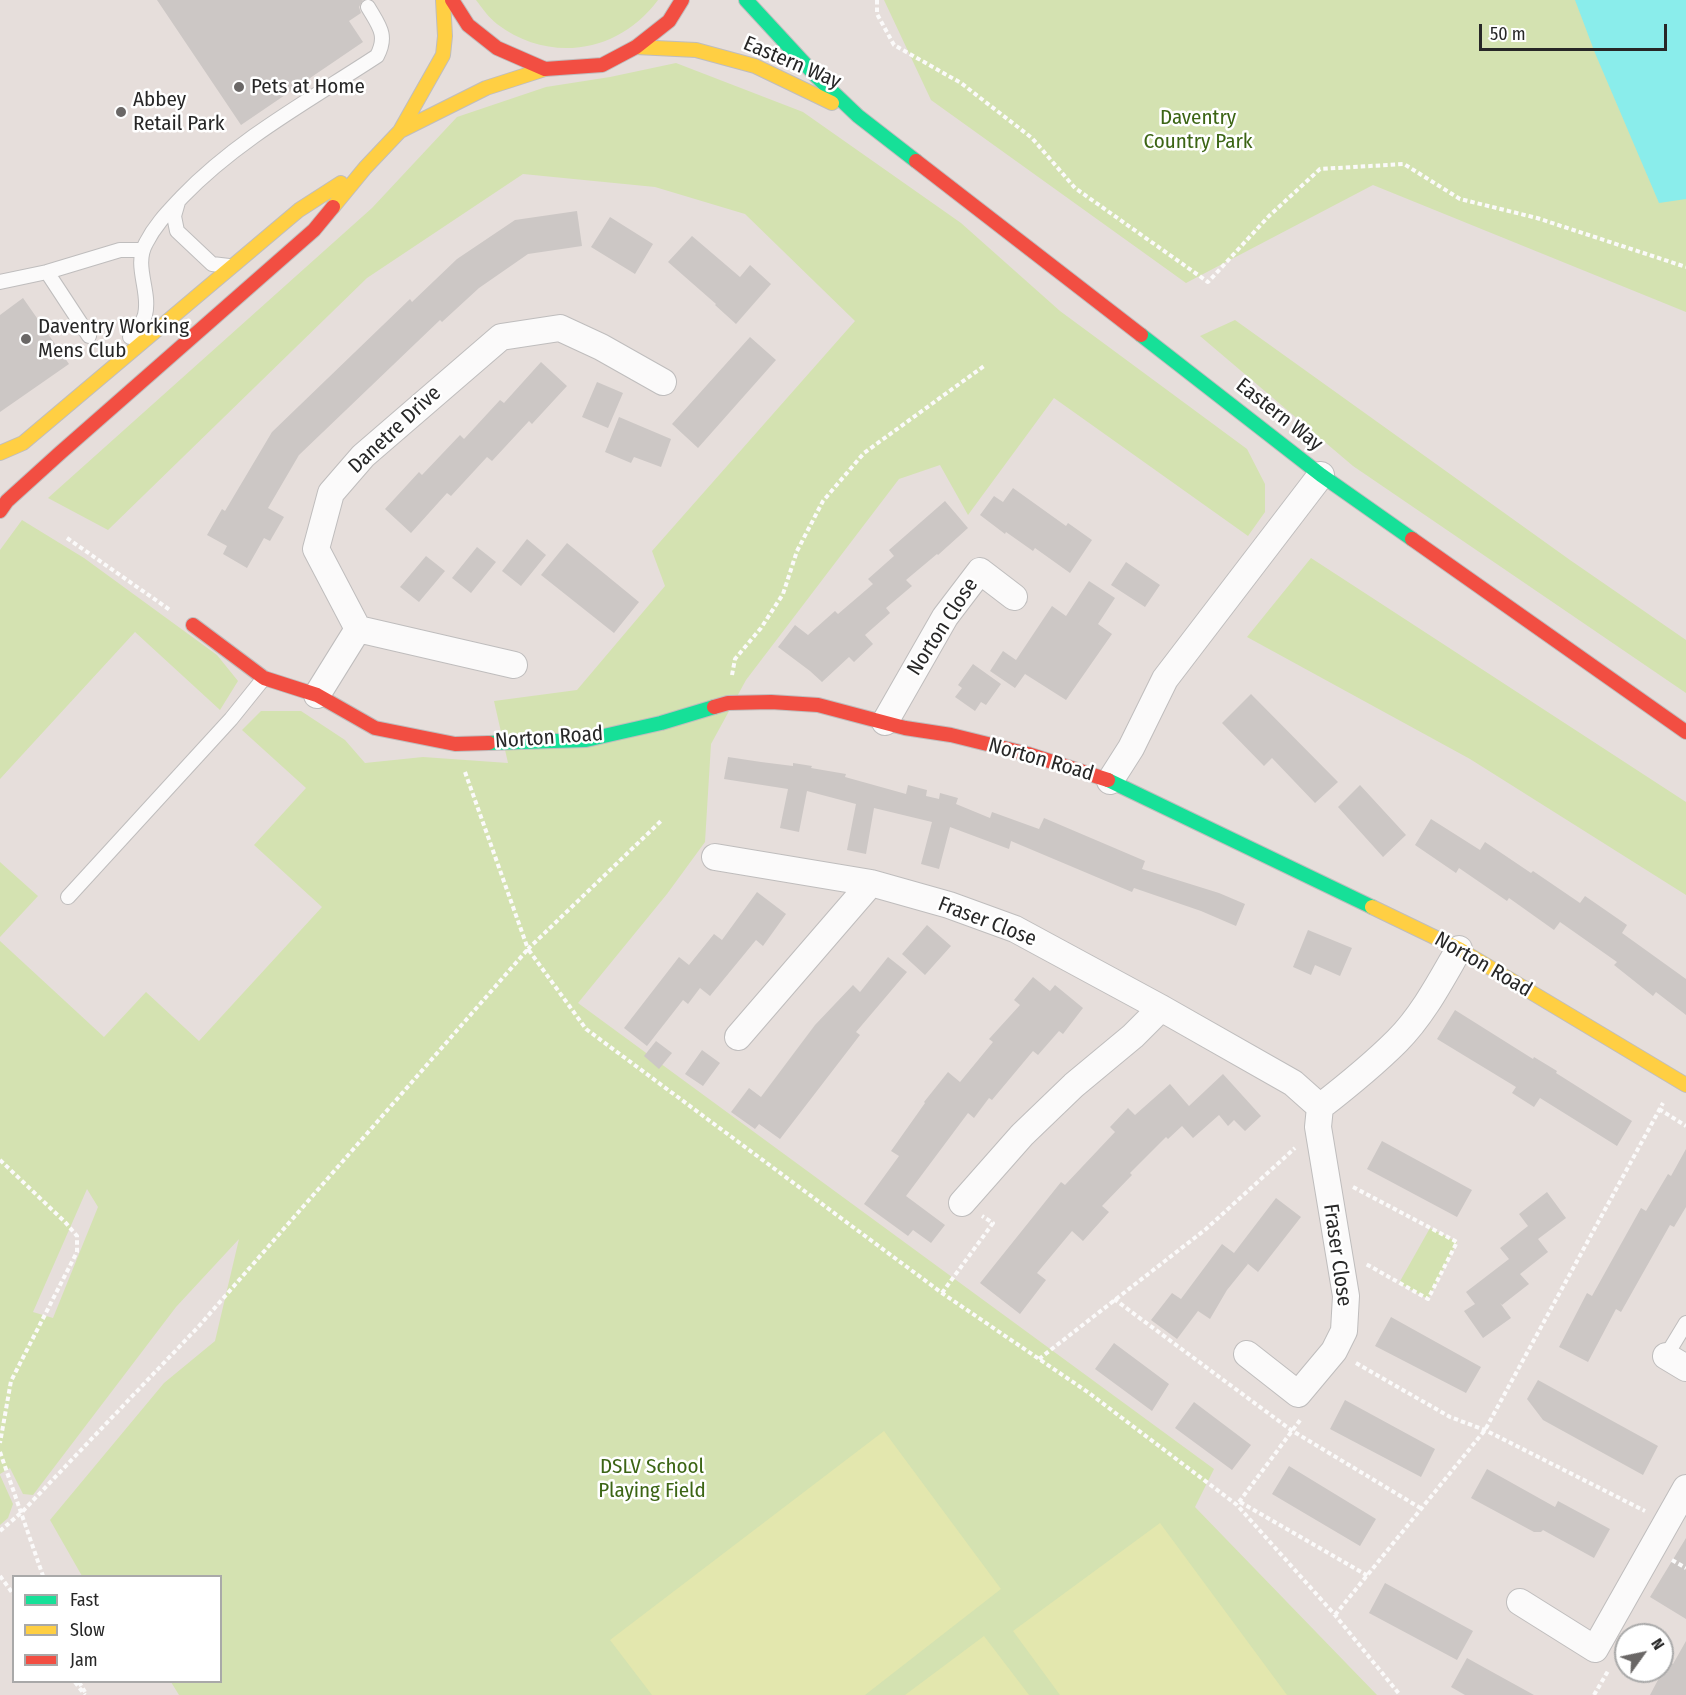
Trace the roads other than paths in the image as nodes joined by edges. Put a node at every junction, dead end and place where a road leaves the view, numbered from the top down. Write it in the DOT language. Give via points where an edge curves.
graph roads {
  1 [pos="443,0"];
  2 [pos="452,0"];
  3 [pos="682,0"];
  4 [pos="746,0"];
  5 [pos="368,7"];
  6 [pos="636,47"];
  7 [pos="544,69"];
  8 [pos="858,116"];
  9 [pos="400,131"];
  10 [pos="365,168"];
  11 [pos="179,200"];
  12 [pos="142,250"];
  13 [pos="232,266"];
  14 [pos="47,272"];
  15 [pos="0,282"];
  16 [pos="89,336"];
  17 [pos="663,382"];
  18 [pos="85,392"];
  19 [pos="0,453"];
  20 [pos="1321,475"];
  21 [pos="0,511"];
  22 [pos="1014,597"];
  23 [pos="193,625"];
  24 [pos="358,629"];
  25 [pos="514,665"];
  26 [pos="264,678"];
  27 [pos="317,695"];
  28 [pos="885,722"];
  29 [pos="1686,732"];
  30 [pos="1110,781"];
  31 [pos="715,857"];
  32 [pos="871,883"];
  33 [pos="68,897"];
  34 [pos="1459,949"];
  35 [pos="1161,1008"];
  36 [pos="738,1037"];
  37 [pos="1681,1082"];
  38 [pos="1319,1117"];
  39 [pos="962,1203"];
  40 [pos="1686,1323"];
  41 [pos="1247,1354"];
  42 [pos="1676,1362"];
  43 [pos="1686,1488"];
  44 [pos="1520,1602"];
  1 -- 9 [label="main road" via="443,55"];
  2 -- 7 [label="main road" via="468,25 497,48"];
  3 -- 6 [label="main road" via="669,21"];
  4 -- 8 [label="main road, Eastern Way"];
  5 -- 11 [label="lane" via="382,35 383,44 376,56 228,154"];
  6 -- 7 [label="main road" via="602,65"];
  6 -- 8 [label="main road, Eastern Way" via="696,50 755,66"];
  7 -- 9 [label="main road" via="486,88"];
  8 -- 20 [label="main road, Eastern Way"];
  9 -- 10 [label="main road"];
  10 -- 13 [label="main road" via="299,210"];
  10 -- 21 [label="main road" via="315,230 60,453"];
  11 -- 12 [label="lane" via="156,225"];
  11 -- 13 [label="lane" via="174,216 177,231 212,264"];
  12 -- 14 [label="lane" via="120,250"];
  12 -- 18 [label="lane" via="140,273 145,314 139,327"];
  13 -- 18 [label="main road"];
  14 -- 15 [label="lane"];
  14 -- 16 [label="lane"];
  17 -- 24 [label="street, Danetre Drive" via="560,328 501,338 363,456 331,493 316,549"];
  18 -- 19 [label="main road" via="22,443"];
  20 -- 29 [label="main road, Eastern Way"];
  20 -- 30 [label="street, Norton Road" via="1165,680"];
  22 -- 28 [label="street, Norton Close" via="980,571 945,618"];
  23 -- 26 [label="main road, Norton Road"];
  24 -- 25 [label="street"];
  24 -- 27 [label="street"];
  26 -- 27 [label="main road, Norton Road"];
  26 -- 33 [label="lane" via="231,720"];
  27 -- 28 [label="main road, Norton Road" via="375,728 455,744 586,740 728,703 818,705"];
  28 -- 30 [label="main road, Norton Road" via="1028,754"];
  30 -- 34 [label="main road, Norton Road"];
  31 -- 32 [label="street, Fraser Close"];
  32 -- 35 [label="street, Fraser Close" via="1015,929"];
  32 -- 36 [label="street"];
  34 -- 37 [label="main road, Norton Road"];
  34 -- 38 [label="street" via="1432,996 1399,1040"];
  35 -- 38 [label="street, Fraser Close" via="1293,1083"];
  35 -- 39 [label="street" via="1022,1135"];
  38 -- 41 [label="street, Fraser Close" via="1346,1296 1344,1331 1334,1351 1298,1394"];
  40 -- 42 [label="lane"];
  43 -- 44 [label="street" via="1595,1649"];
}
